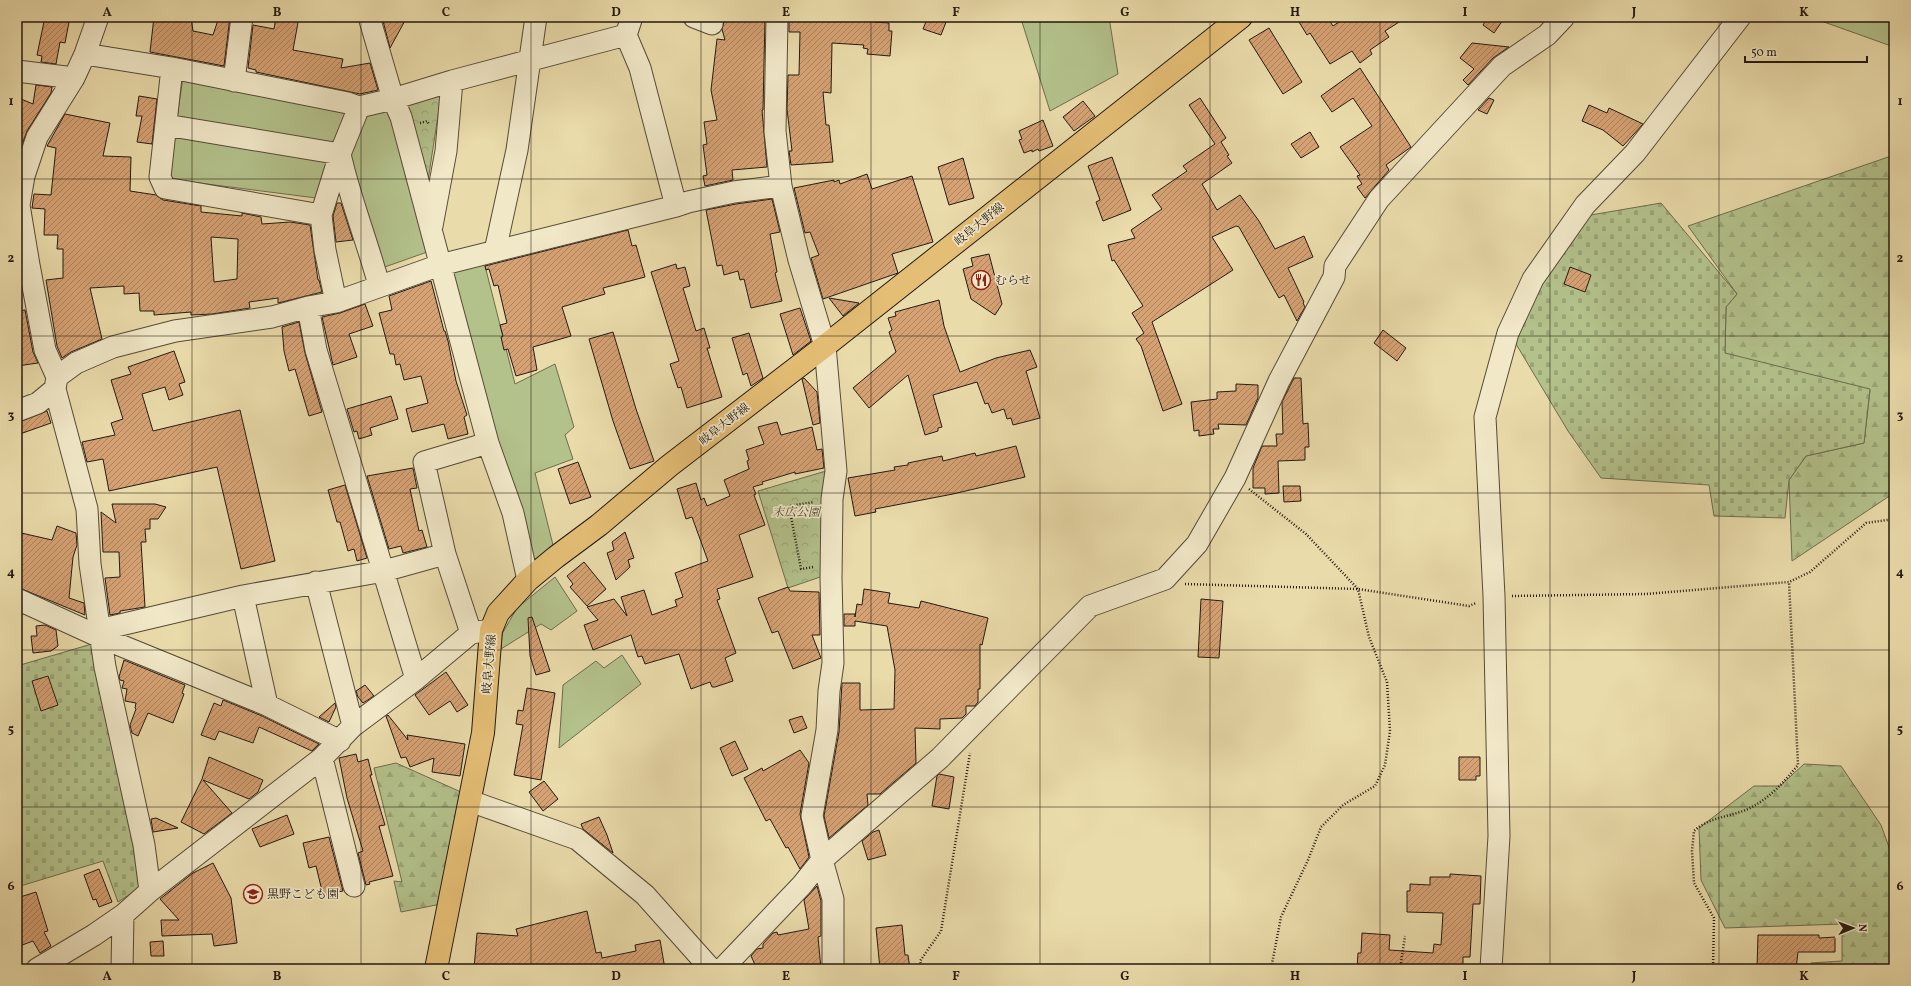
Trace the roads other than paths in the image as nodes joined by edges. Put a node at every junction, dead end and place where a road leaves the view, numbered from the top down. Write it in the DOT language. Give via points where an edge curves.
graph roads {
  1 [pos="98,17"];
  2 [pos="242,17"];
  3 [pos="369,17"];
  4 [pos="536,17"];
  5 [pos="694,17"];
  6 [pos="713,17"];
  7 [pos="777,17"];
  8 [pos="1241,17"];
  9 [pos="1564,17"];
  10 [pos="1740,17"];
  11 [pos="629,26"];
  12 [pos="85,54"];
  13 [pos="529,61"];
  14 [pos="172,68"];
  15 [pos="17,71"];
  16 [pos="74,78"];
  17 [pos="234,81"];
  18 [pos="452,81"];
  19 [pos="393,99"];
  20 [pos="359,107"];
  21 [pos="166,124"];
  22 [pos="340,154"];
  23 [pos="781,186"];
  24 [pos="676,206"];
  25 [pos="322,215"];
  26 [pos="431,231"];
  27 [pos="494,250"];
  28 [pos="440,265"];
  29 [pos="379,286"];
  30 [pos="336,302"];
  31 [pos="308,307"];
  32 [pos="825,346"];
  33 [pos="56,383"];
  34 [pos="17,411"];
  35 [pos="488,443"];
  36 [pos="445,554"];
  37 [pos="384,571"];
  38 [pos="528,580"];
  39 [pos="316,582"];
  40 [pos="243,596"];
  41 [pos="17,599"];
  42 [pos="481,632"];
  43 [pos="100,634"];
  44 [pos="416,678"];
  45 [pos="267,706"];
  46 [pos="347,734"];
  47 [pos="322,758"];
  48 [pos="470,800"];
  49 [pos="822,860"];
  50 [pos="354,886"];
  51 [pos="150,890"];
  52 [pos="123,915"];
  53 [pos="37,969"];
  54 [pos="122,969"];
  55 [pos="436,969"];
  56 [pos="711,969"];
  57 [pos="722,969"];
  58 [pos="833,969"];
  59 [pos="1491,969"];
  1 -- 12 [label="street"];
  2 -- 17 [label="street"];
  3 -- 19 [label="street"];
  4 -- 13 [label="street"];
  5 -- 6 [label="street" via="712,24"];
  7 -- 23 [label="street" via="775,131"];
  8 -- 32 [label="main road, 岐阜大野線"];
  9 -- 49 [label="street" via="1547,35 1502,66 1379,199 1336,266 1334,277 1279,381 1235,478 1197,544 1165,579 1090,606 940,758"];
  10 -- 59 [label="street" via="1634,154 1585,205 1533,280 1508,332 1484,417 1494,596 1499,836"];
  11 -- 13 [label="street"];
  11 -- 24 [label="street"];
  12 -- 14 [label="street"];
  12 -- 16 [label="street"];
  13 -- 18 [label="street"];
  13 -- 27 [label="street" via="517,150"];
  14 -- 17 [label="street"];
  14 -- 21 [label="street"];
  15 -- 16 [label="street"];
  16 -- 33 [label="street" via="38,137 24,176 19,205 46,350"];
  17 -- 20 [label="street"];
  18 -- 19 [label="street"];
  18 -- 26 [label="street" via="446,152"];
  19 -- 20 [label="street"];
  19 -- 26 [label="street" via="401,117"];
  20 -- 22 [label="street"];
  21 -- 22 [label="street"];
  21 -- 25 [label="street" via="160,178 165,188"];
  22 -- 25 [label="street"];
  22 -- 29 [label="street" via="348,189"];
  23 -- 24 [label="street" via="734,192"];
  23 -- 32 [label="street" via="799,260"];
  24 -- 27 [label="street"];
  25 -- 30 [label="street" via="325,250"];
  26 -- 28 [label="street"];
  27 -- 28 [label="street"];
  28 -- 29 [label="street"];
  28 -- 35 [label="street"];
  29 -- 30 [label="street"];
  30 -- 31 [label="street"];
  31 -- 33 [label="street" via="272,317 175,331 113,347 76,363"];
  31 -- 37 [label="street" via="316,350"];
  32 -- 38 [label="main road, 岐阜大野線" via="669,466"];
  32 -- 49 [label="street" via="836,471 823,501 831,578 833,663 827,730 812,816"];
  33 -- 34 [label="street" via="38,403"];
  33 -- 43 [label="street" via="87,509 90,564"];
  35 -- 36 [label="street" via="424,462"];
  35 -- 38 [label="street" via="513,514"];
  36 -- 37 [label="street"];
  36 -- 42 [label="street"];
  37 -- 39 [label="street"];
  37 -- 44 [label="street"];
  38 -- 42 [label="main road, 岐阜大野線"];
  39 -- 40 [label="street"];
  39 -- 46 [label="street"];
  40 -- 43 [label="street"];
  40 -- 45 [label="street"];
  41 -- 43 [label="street"];
  42 -- 44 [label="street"];
  42 -- 48 [label="main road, 岐阜大野線" via="483,733"];
  43 -- 45 [label="street"];
  43 -- 51 [label="street" via="104,667 144,845"];
  44 -- 46 [label="street"];
  45 -- 46 [label="street"];
  46 -- 47 [label="street"];
  47 -- 50 [label="street"];
  47 -- 51 [label="street"];
  48 -- 55 [label="main road, 岐阜大野線"];
  48 -- 56 [label="street" via="578,839 645,894"];
  49 -- 57 [label="street" via="802,885"];
  49 -- 58 [label="street" via="833,899"];
  51 -- 52 [label="street"];
  52 -- 53 [label="street"];
  52 -- 54 [label="street"];
}
